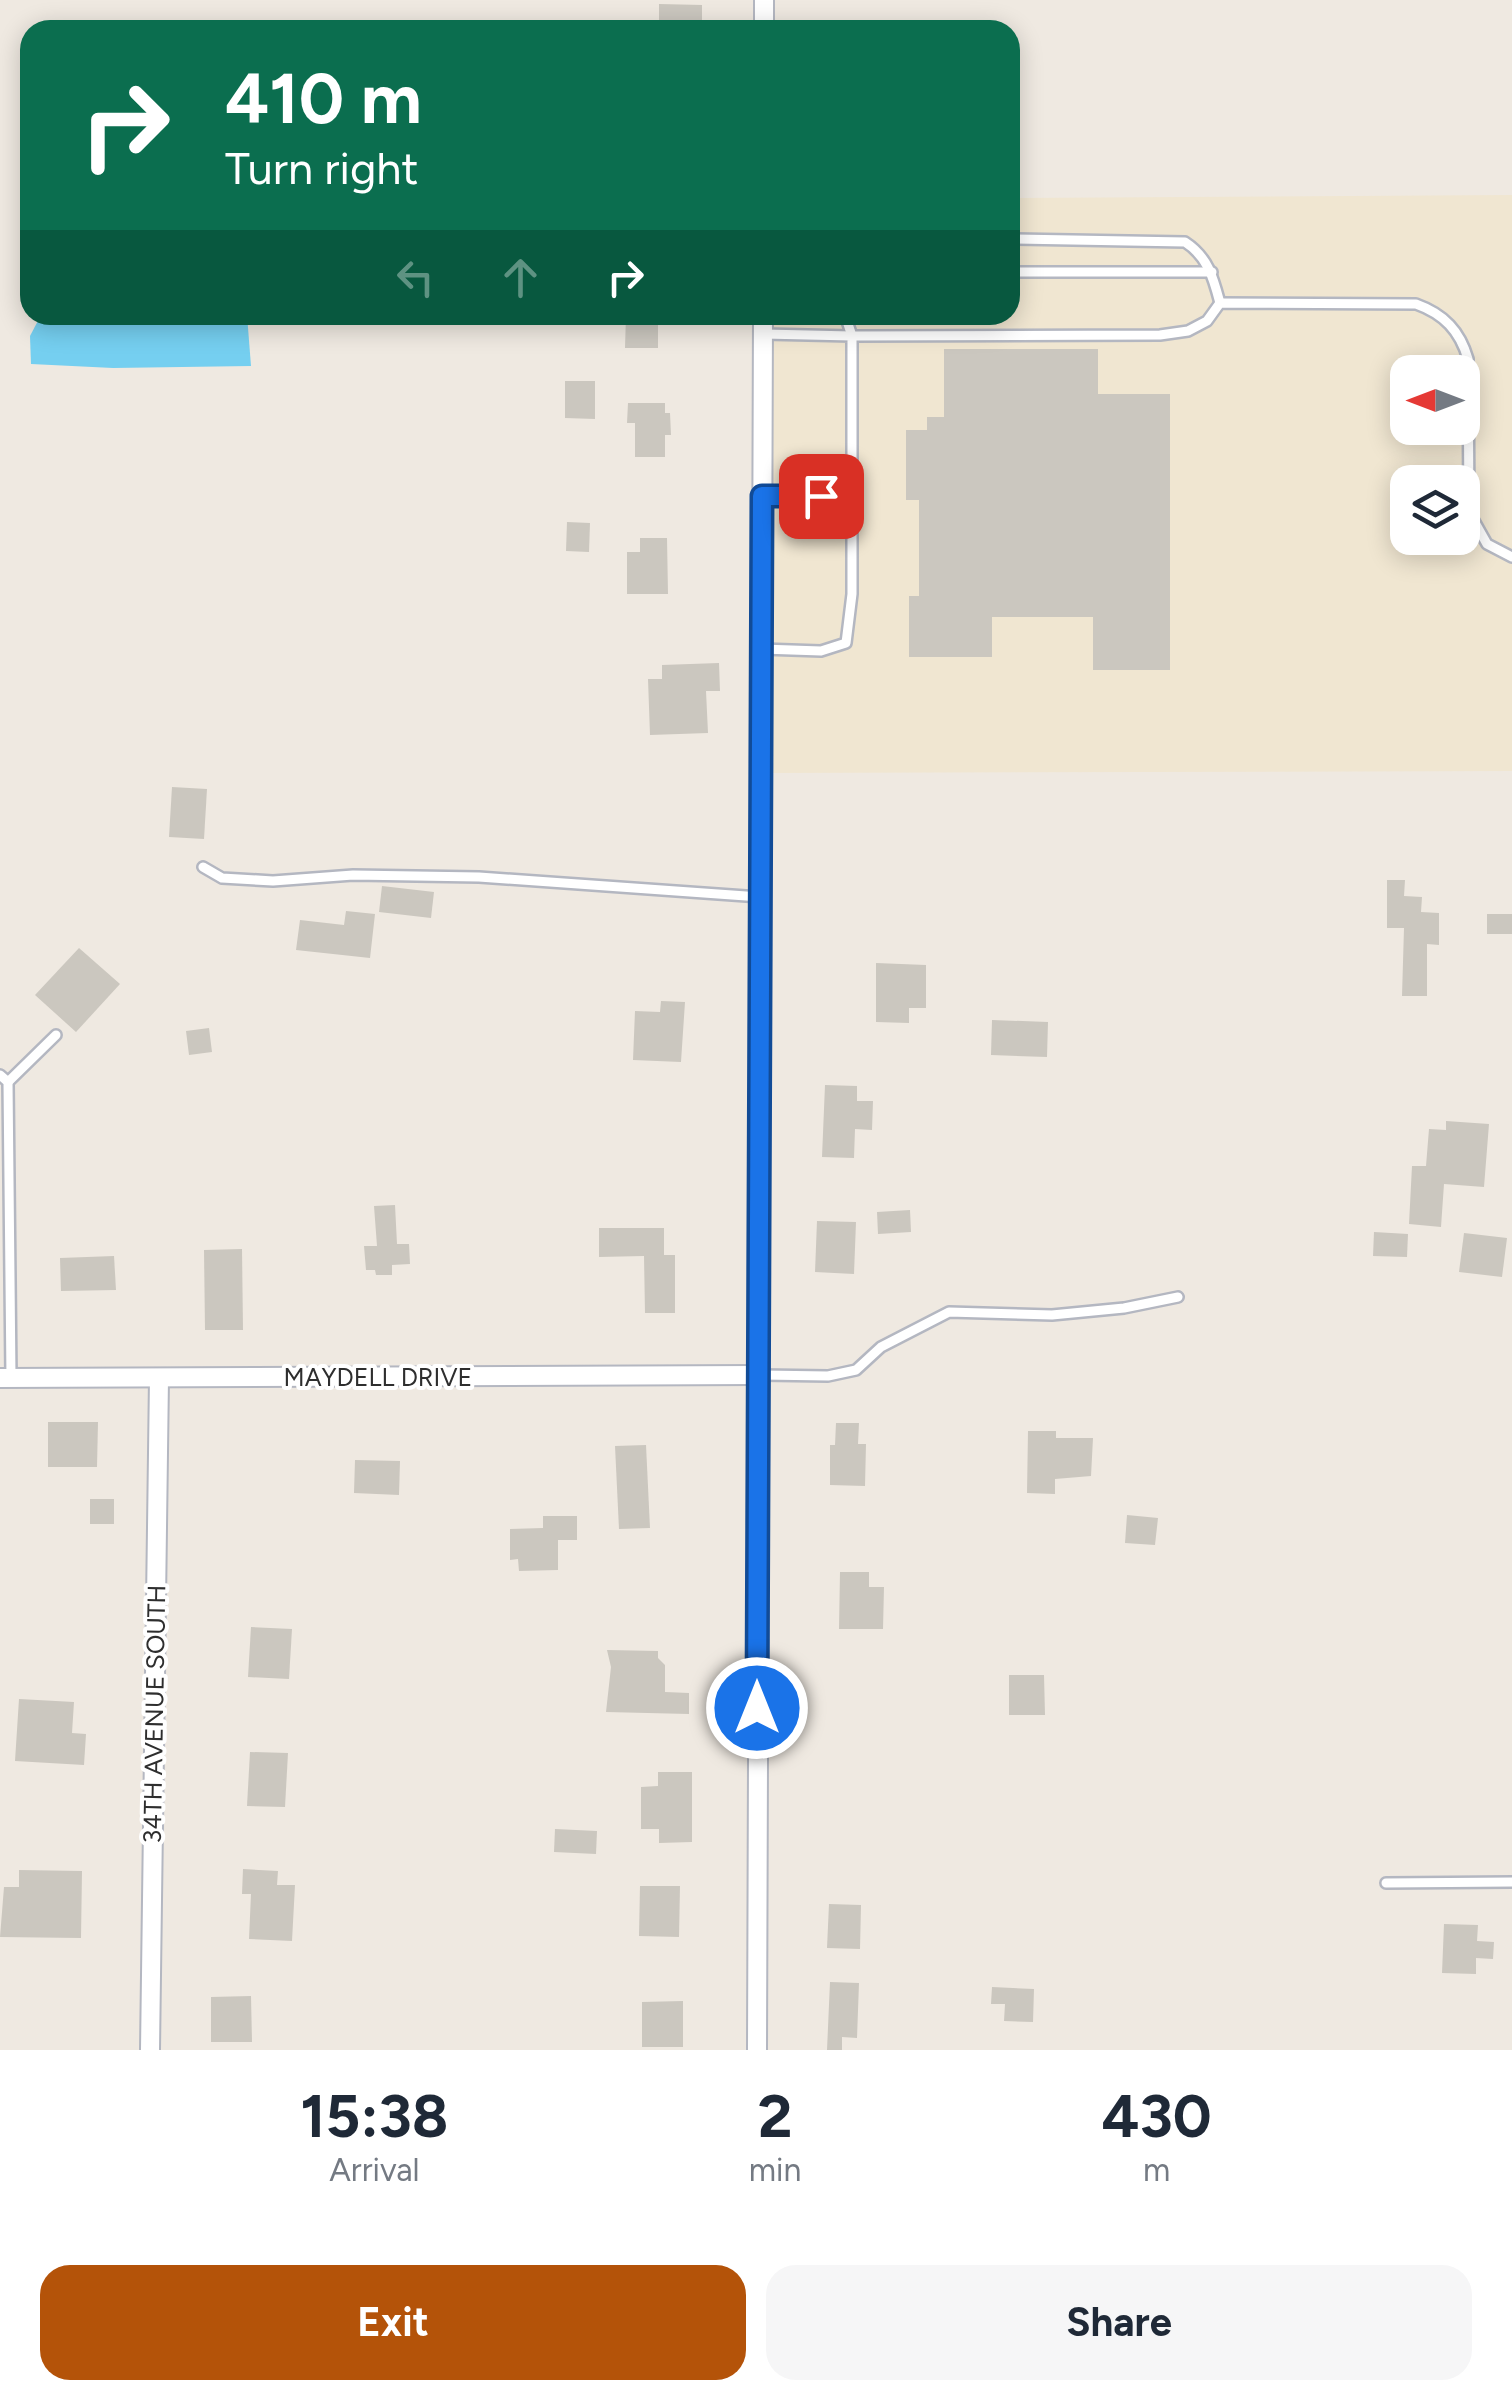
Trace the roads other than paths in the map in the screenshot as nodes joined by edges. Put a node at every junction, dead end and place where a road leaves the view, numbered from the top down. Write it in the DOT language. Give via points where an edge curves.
graph roads {
  1 [pos="1020,239"];
  2 [pos="1020,272"];
  3 [pos="1212,272"];
  4 [pos="1220,302"];
  5 [pos="763,325"];
  6 [pos="766,325"];
  7 [pos="848,325"];
  8 [pos="852,336"];
  9 [pos="762,496"];
  10 [pos="852,496"];
  11 [pos="1512,557"];
  12 [pos="761,649"];
  13 [pos="202,867"];
  14 [pos="760,897"];
  15 [pos="56,1035"];
  16 [pos="4,1078"];
  17 [pos="1178,1298"];
  18 [pos="757,1375"];
  19 [pos="6,1378"];
  20 [pos="159,1378"];
  21 [pos="1512,1882"];
  22 [pos="1386,1883"];
  23 [pos="150,2050"];
  24 [pos="757,2050"];
  1 -- 3 [label="lane" via="1185,242"];
  2 -- 3 [label="lane"];
  3 -- 4 [label="lane"];
  4 -- 8 [label="lane" via="1188,331 1160,335"];
  4 -- 11 [label="lane" via="1416,304 1450,324 1468,359 1469,512 1487,544"];
  5 -- 9 [label="street"];
  6 -- 8 [label="lane"];
  7 -- 8 [label="lane"];
  8 -- 10 [label="lane"];
  9 -- 10 [label="lane"];
  9 -- 12 [label="street"];
  10 -- 12 [label="lane" via="846,643 821,650"];
  12 -- 14 [label="street"];
  13 -- 14 [label="lane" via="222,878 273,881 478,878"];
  14 -- 18 [label="street"];
  15 -- 16 [label="lane"];
  16 -- 19 [label="lane"];
  17 -- 18 [label="lane" via="1052,1315 950,1312 881,1347 856,1370"];
  18 -- 20 [label="street, MAYDELL DRIVE"];
  18 -- 24 [label="street"];
  19 -- 20 [label="street, MAYDELL DRIVE"];
  20 -- 23 [label="street, 34TH AVENUE SOUTH"];
  21 -- 22 [label="lane"];
}
